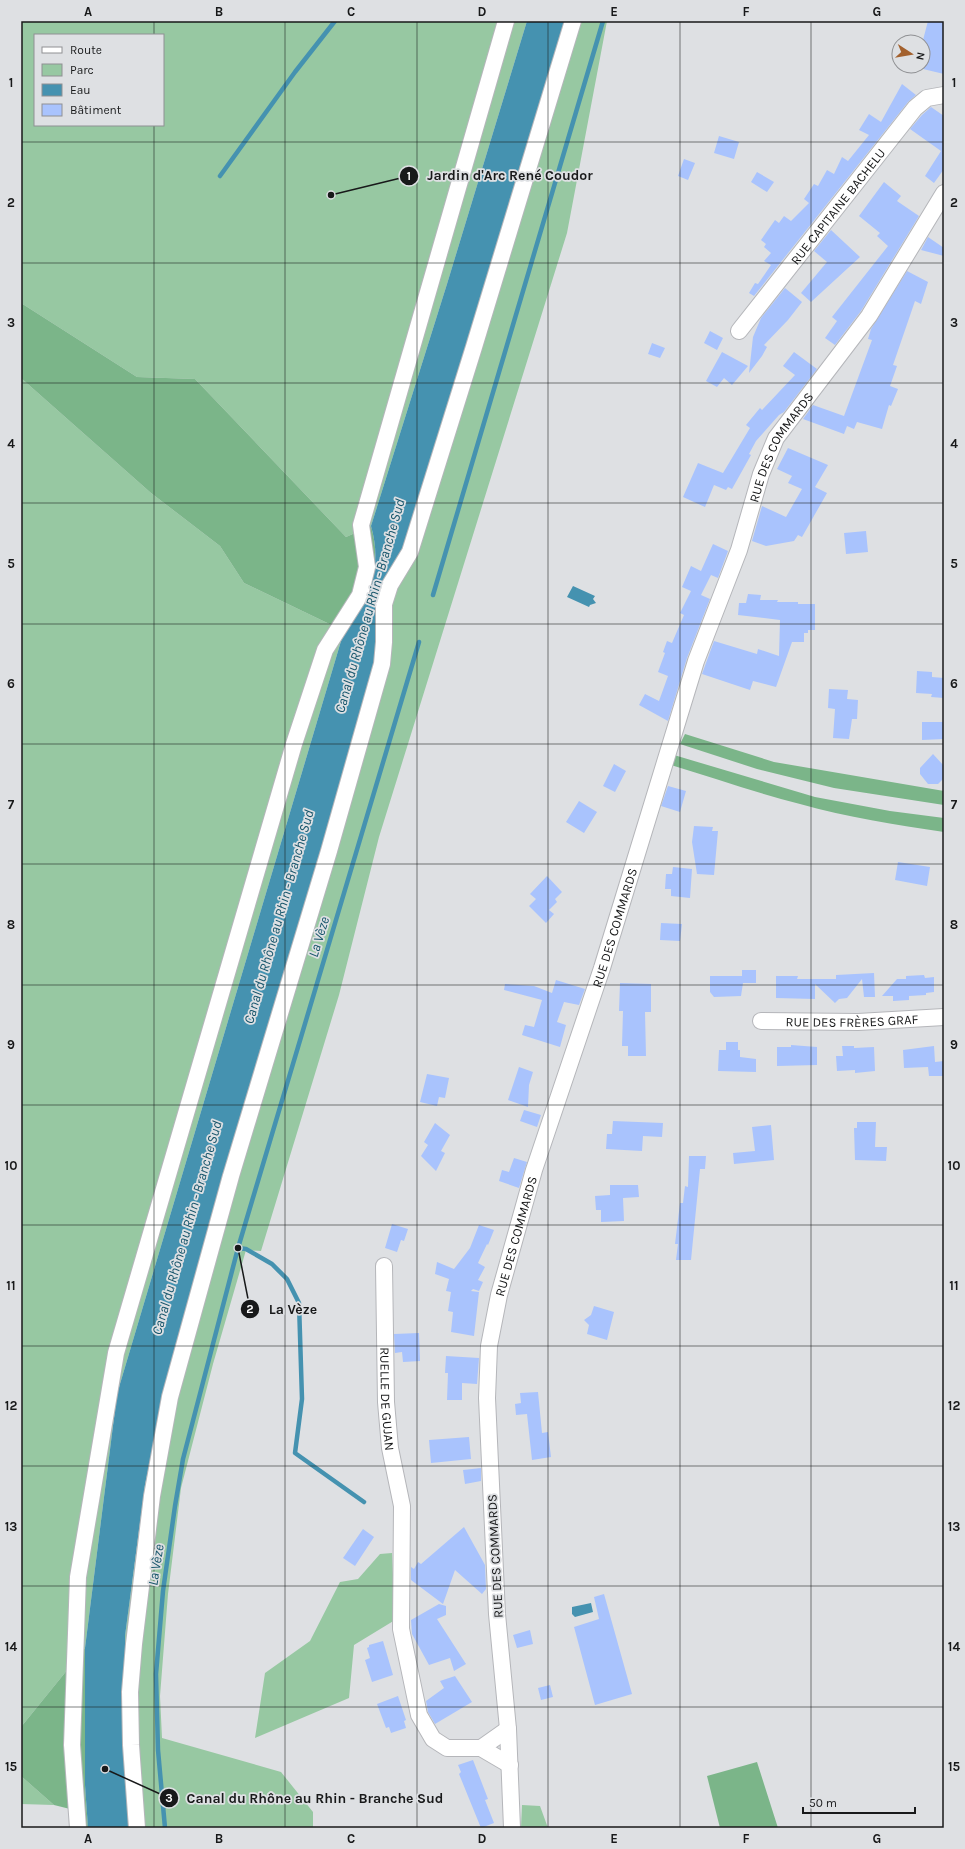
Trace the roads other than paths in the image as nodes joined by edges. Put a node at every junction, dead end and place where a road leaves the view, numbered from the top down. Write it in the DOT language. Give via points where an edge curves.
graph roads {
  1 [pos="506,21"];
  2 [pos="573,21"];
  3 [pos="944,95"];
  4 [pos="944,193"];
  5 [pos="739,331"];
  6 [pos="944,1016"];
  7 [pos="761,1021"];
  8 [pos="384,1266"];
  9 [pos="508,1729"];
  10 [pos="481,1748"];
  11 [pos="510,1765"];
  12 [pos="78,1828"];
  13 [pos="137,1828"];
  14 [pos="512,1828"];
  1 -- 12 [label="street" via="361,525 367,567 360,595 325,650 294,744 116,1352 78,1577 72,1745"];
  2 -- 13 [label="street" via="410,552 390,585 384,604 382,664 329,851 231,1176 170,1397 151,1504 130,1692"];
  3 -- 5 [label="street, RUE CAPITAINE BACHELU" via="927,98 915,108"];
  4 -- 9 [label="street, RUE DES COMMARDS" via="868,316 776,438 761,474 739,550 696,661 602,968 532,1177 498,1294 489,1346 487,1398 497,1614"];
  6 -- 7 [label="street, RUE DES FRÈRES GRAF" via="858,1022"];
  8 -- 10 [label="street, RUELLE DE GUJAN" via="386,1402 390,1448 402,1506 400,1629 419,1715 433,1739 447,1748"];
  9 -- 10 [label="street"];
  9 -- 11 [label="street, RUE DES COMMARDS"];
  10 -- 11 [label="street"];
  11 -- 14 [label="street, RUE DES COMMARDS"];
}
